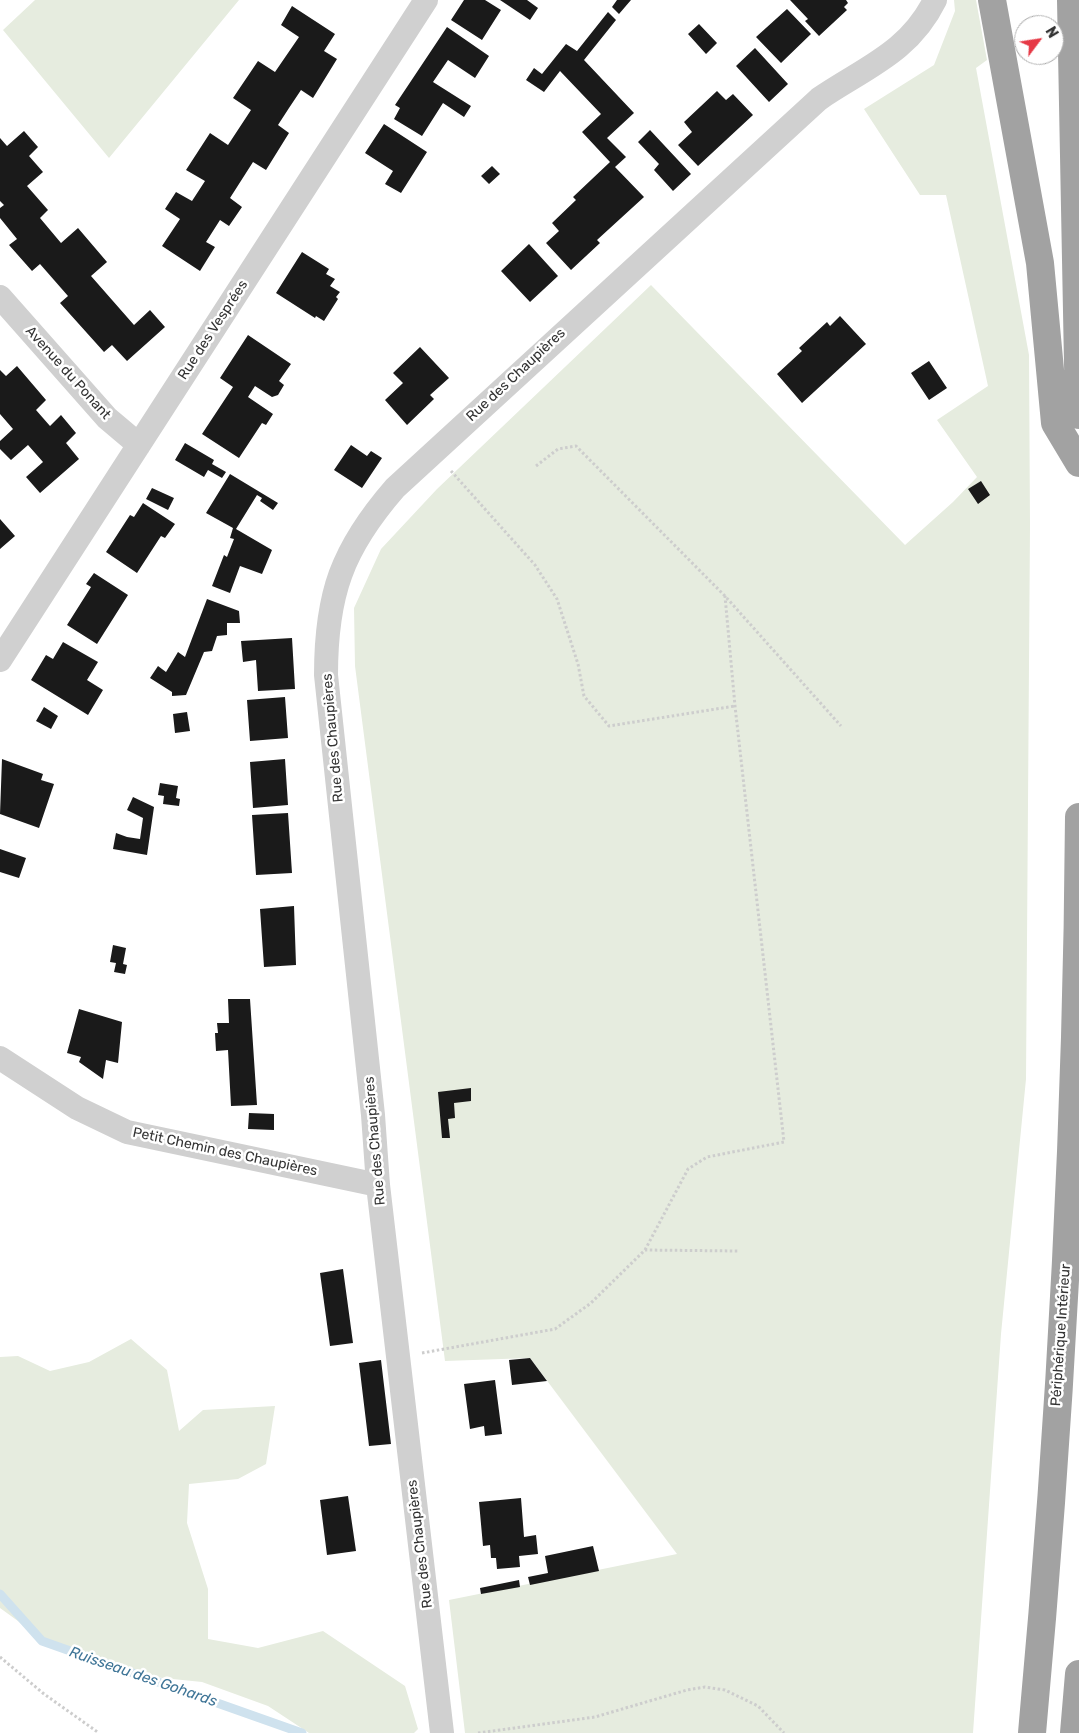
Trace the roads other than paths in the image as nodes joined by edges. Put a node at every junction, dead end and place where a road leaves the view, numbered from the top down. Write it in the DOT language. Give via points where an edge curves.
graph roads {
  1 [pos="426,0"];
  2 [pos="935,0"];
  3 [pos="992,0"];
  4 [pos="1071,0"];
  5 [pos="0,297"];
  6 [pos="1079,415"];
  7 [pos="139,445"];
  8 [pos="1079,464"];
  9 [pos="0,660"];
  10 [pos="1079,817"];
  11 [pos="0,1058"];
  12 [pos="378,1185"];
  13 [pos="1079,1674"];
  14 [pos="442,1733"];
  15 [pos="1032,1733"];
  16 [pos="1074,1733"];
  1 -- 7 [label="street, Rue des Vesprées"];
  2 -- 12 [label="street, Rue des Chaupières" via="923,21 895,52 819,99 396,488 357,537 330,608 326,643 327,684"];
  3 -- 8 [label="highway" via="1040,263 1055,423"];
  4 -- 6 [label="highway"];
  5 -- 7 [label="street, Avenue du Ponant" via="107,418"];
  7 -- 9 [label="street, Rue des Vesprées"];
  10 -- 15 [label="highway, Périphérique Intérieur" via="1066,1258 1043,1617"];
  11 -- 12 [label="street, Petit Chemin des Chaupières" via="77,1108 127,1132"];
  12 -- 14 [label="street, Rue des Chaupières"];
  13 -- 16 [label="highway"];
}
